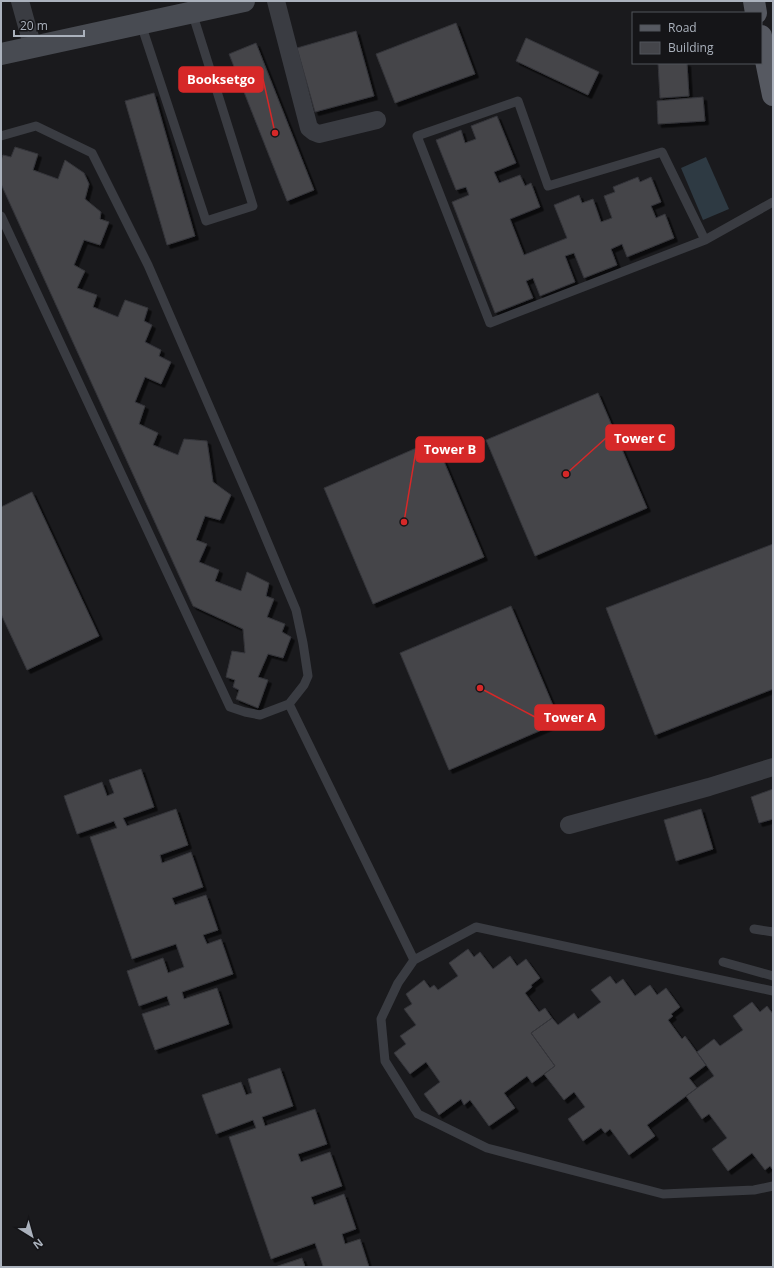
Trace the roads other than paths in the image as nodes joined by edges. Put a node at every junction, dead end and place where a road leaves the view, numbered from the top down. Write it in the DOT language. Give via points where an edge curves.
graph roads {
  1 [pos="20,1"];
  2 [pos="244,1"];
  3 [pos="276,1"];
  4 [pos="754,1"];
  5 [pos="192,12"];
  6 [pos="756,12"];
  7 [pos="141,24"];
  8 [pos="762,41"];
  9 [pos="33,48"];
  10 [pos="1,54"];
  11 [pos="773,95"];
  12 [pos="377,120"];
  13 [pos="1,136"];
  14 [pos="773,202"];
  15 [pos="1,216"];
  16 [pos="705,240"];
  17 [pos="289,704"];
  18 [pos="773,767"];
  19 [pos="569,825"];
  20 [pos="754,929"];
  21 [pos="773,932"];
  22 [pos="414,960"];
  23 [pos="723,962"];
  24 [pos="773,976"];
  25 [pos="773,990"];
  26 [pos="773,1186"];
  1 -- 9 [label="street"];
  2 -- 5 [label="main road"];
  3 -- 12 [label="street" via="309,128 319,134"];
  4 -- 6 [label="main road"];
  5 -- 7 [label="main road"];
  5 -- 7 [label="lane" via="253,206 206,221"];
  7 -- 9 [label="main road"];
  8 -- 11 [label="main road"];
  9 -- 10 [label="main road"];
  13 -- 17 [label="lane" via="36,126 92,153 148,266 296,610 308,676"];
  14 -- 16 [label="lane"];
  15 -- 17 [label="lane" via="230,707 260,715"];
  16 -- 16 [label="lane" via="490,323 417,136 518,101 548,186 662,152"];
  17 -- 22 [label="lane"];
  18 -- 19 [label="street"];
  20 -- 21 [label="lane"];
  22 -- 25 [label="lane" via="476,927"];
  22 -- 26 [label="lane" via="398,983 380,1019 385,1061 418,1114 487,1148 663,1194 754,1190"];
  23 -- 24 [label="lane"];
}
